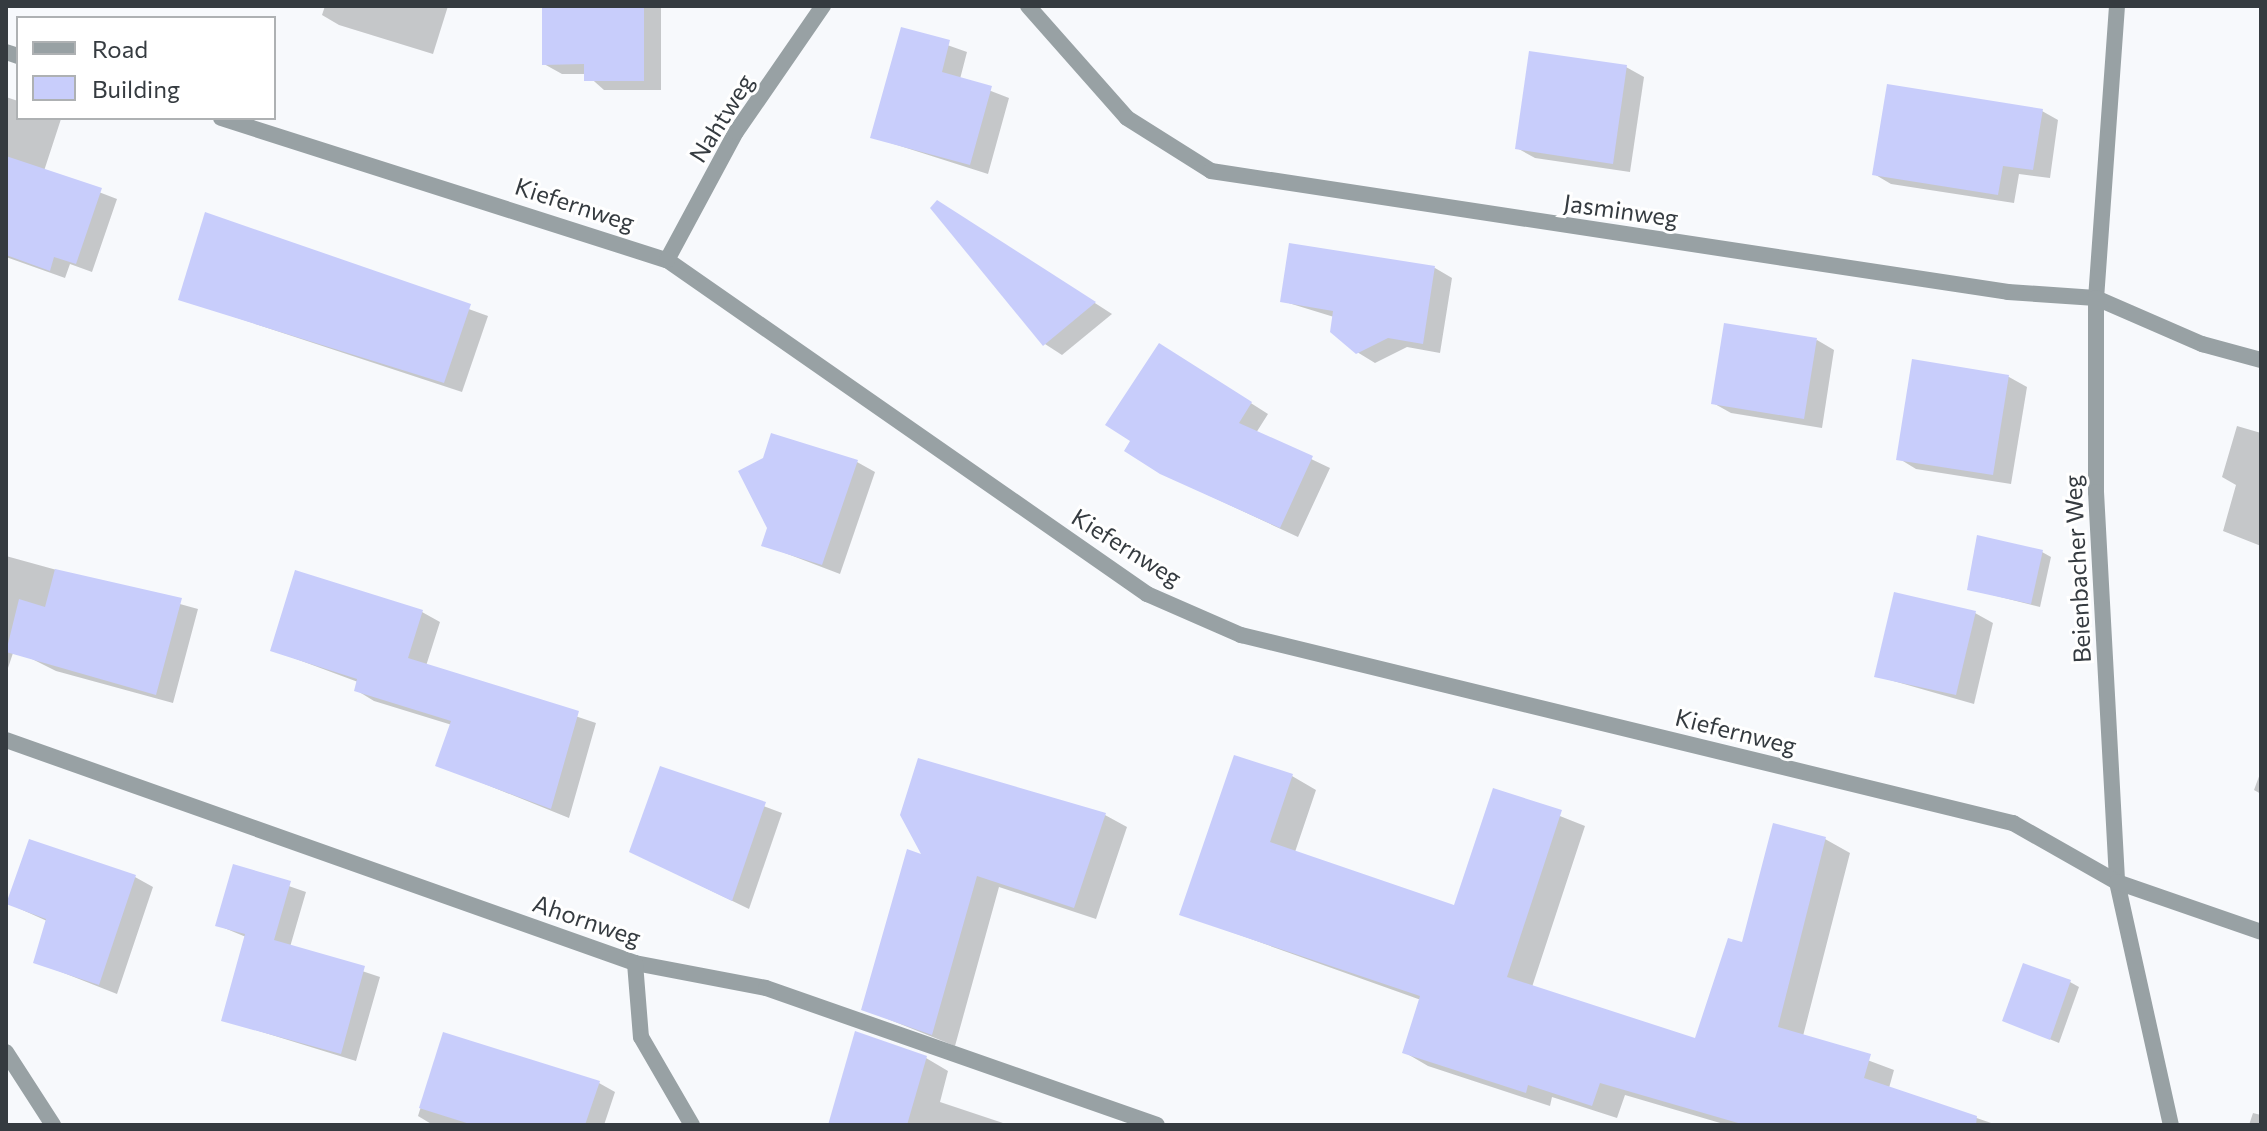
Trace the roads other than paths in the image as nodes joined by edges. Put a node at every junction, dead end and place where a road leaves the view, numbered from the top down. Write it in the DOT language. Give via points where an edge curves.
graph roads {
  1 [pos="823,6"];
  2 [pos="1028,6"];
  3 [pos="2117,6"];
  4 [pos="227,120"];
  5 [pos="667,260"];
  6 [pos="2096,298"];
  7 [pos="2261,360"];
  8 [pos="6,740"];
  9 [pos="2117,882"];
  10 [pos="2261,932"];
  11 [pos="635,963"];
  12 [pos="6,1052"];
  13 [pos="53,1125"];
  14 [pos="692,1125"];
  15 [pos="1157,1125"];
  16 [pos="2171,1125"];
  1 -- 5 [label="street, Nahtweg" via="736,132"];
  2 -- 6 [label="street, Jasminweg" via="1127,118 1211,171 2008,292"];
  3 -- 6 [label="street, Beienbacher Weg"];
  4 -- 5 [label="street, Kiefernweg"];
  5 -- 9 [label="street, Kiefernweg" via="1147,594 1241,635 2013,823"];
  6 -- 7 [label="street, Jasminweg" via="2202,344"];
  6 -- 9 [label="street, Beienbacher Weg" via="2096,492"];
  8 -- 11 [label="street, Ahornweg"];
  9 -- 10 [label="street, Kiefernweg"];
  9 -- 16 [label="street, Beienbacher Weg"];
  11 -- 14 [label="street" via="641,1037"];
  11 -- 15 [label="street, Ahornweg" via="766,988"];
  12 -- 13 [label="street"];
}
